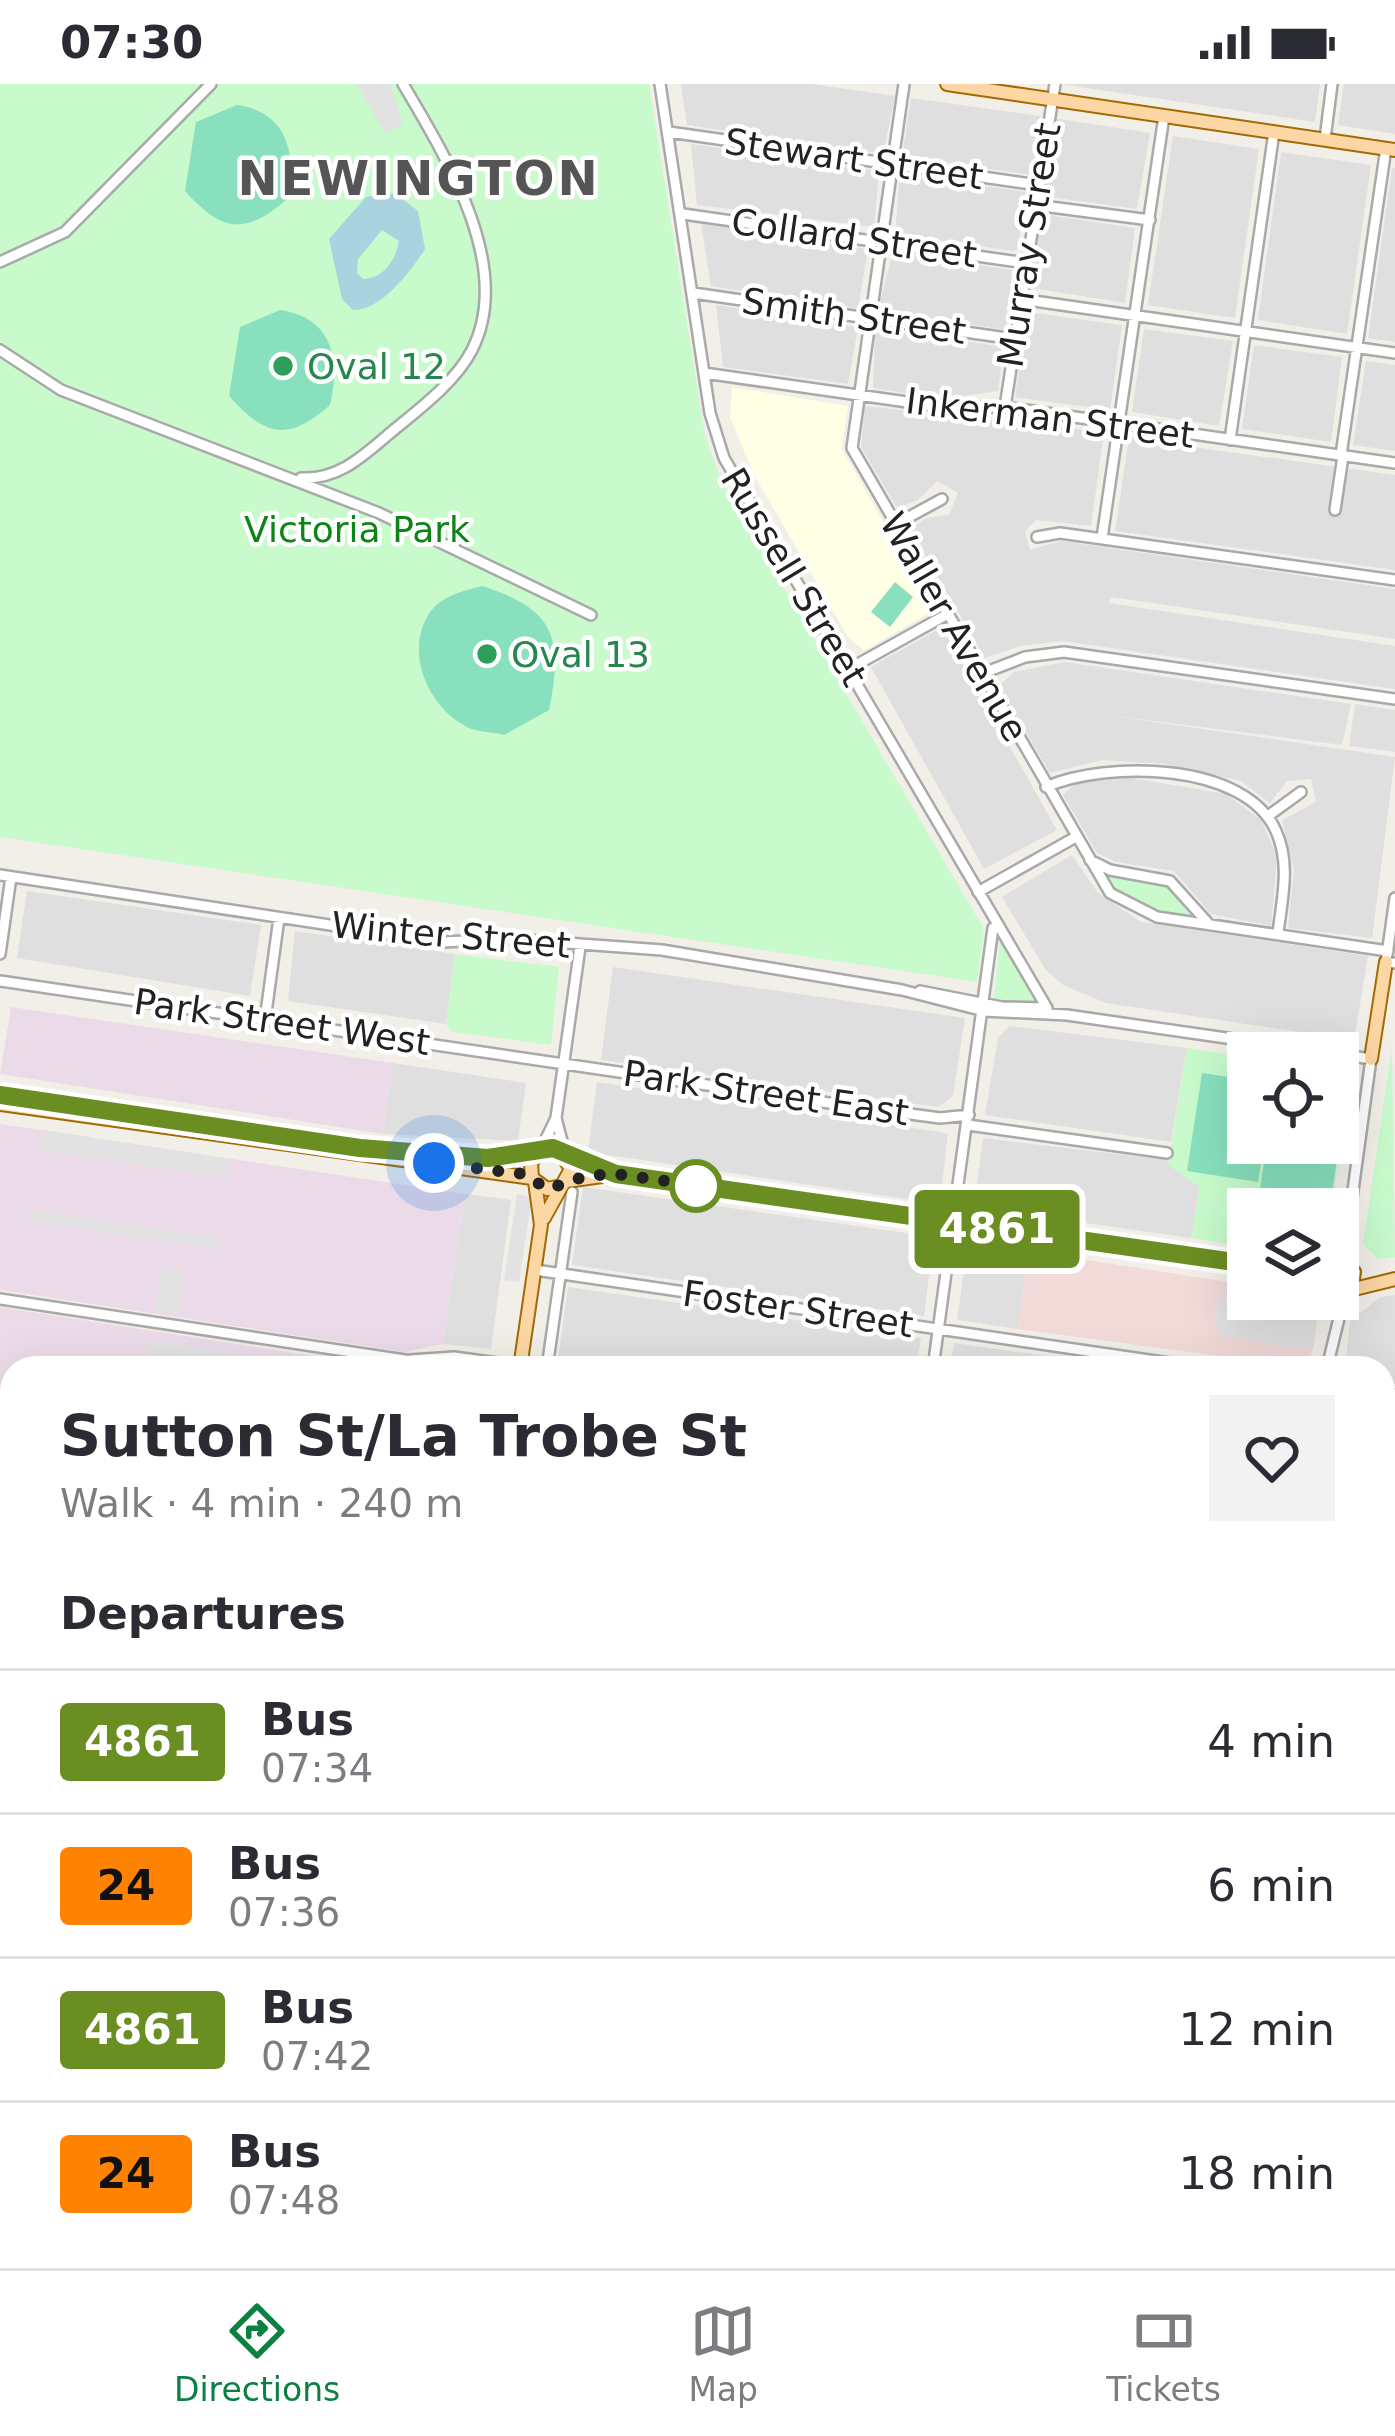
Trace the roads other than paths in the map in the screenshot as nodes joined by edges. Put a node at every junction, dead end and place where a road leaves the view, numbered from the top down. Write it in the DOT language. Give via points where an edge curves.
graph roads {
  1 [pos="211,84"];
  2 [pos="403,84"];
  3 [pos="663,84"];
  4 [pos="904,84"];
  5 [pos="947,84"];
  6 [pos="1055,84"];
  7 [pos="1332,84"];
  8 [pos="1052,100"];
  9 [pos="1164,116"];
  10 [pos="670,132"];
  11 [pos="1274,132"];
  12 [pos="1325,139"];
  13 [pos="1390,149"];
  14 [pos="892,164"];
  15 [pos="1038,185"];
  16 [pos="1035,206"];
  17 [pos="683,214"];
  18 [pos="1150,220"];
  19 [pos="881,242"];
  20 [pos="0,262"];
  21 [pos="1026,263"];
  22 [pos="693,293"];
  23 [pos="1020,299"];
  24 [pos="1136,315"];
  25 [pos="870,318"];
  26 [pos="1246,331"];
  27 [pos="1014,339"];
  28 [pos="1357,347"];
  29 [pos="0,350"];
  30 [pos="1395,353"];
  31 [pos="704,373"];
  32 [pos="859,395"];
  33 [pos="1004,407"];
  34 [pos="1119,423"];
  35 [pos="1230,440"];
  36 [pos="1342,456"];
  37 [pos="1395,463"];
  38 [pos="296,478"];
  39 [pos="942,499"];
  40 [pos="1335,510"];
  41 [pos="896,524"];
  42 [pos="1037,537"];
  43 [pos="1102,538"];
  44 [pos="1395,580"];
  45 [pos="590,615"];
  46 [pos="946,615"];
  47 [pos="849,669"];
  48 [pos="981,674"];
  49 [pos="1395,699"];
  50 [pos="1046,787"];
  51 [pos="1301,792"];
  52 [pos="1268,816"];
  53 [pos="1074,838"];
  54 [pos="1082,852"];
  55 [pos="6,876"];
  56 [pos="978,892"];
  57 [pos="1395,898"];
  58 [pos="279,918"];
  59 [pos="992,922"];
  60 [pos="1212,925"];
  61 [pos="1278,933"];
  62 [pos="580,947"];
  63 [pos="0,954"];
  64 [pos="1390,959"];
  65 [pos="0,981"];
  66 [pos="984,1007"];
  67 [pos="1047,1008"];
  68 [pos="1067,1015"];
  69 [pos="265,1020"];
  70 [pos="1227,1038"];
  71 [pos="1359,1057"];
  72 [pos="1371,1059"];
  73 [pos="564,1064"];
  74 [pos="0,1100"];
  75 [pos="556,1118"];
  76 [pos="968,1120"];
  77 [pos="538,1152"];
  78 [pos="1167,1153"];
  79 [pos="566,1155"];
  80 [pos="616,1174"];
  81 [pos="533,1180"];
  82 [pos="567,1187"];
  83 [pos="1353,1188"];
  84 [pos="954,1223"];
  85 [pos="541,1225"];
  86 [pos="1227,1261"];
  87 [pos="535,1270"];
  88 [pos="560,1274"];
  89 [pos="1359,1278"];
  90 [pos="1392,1279"];
  91 [pos="0,1299"];
  92 [pos="1334,1320"];
  93 [pos="939,1330"];
  94 [pos="378,1356"];
  95 [pos="523,1356"];
  96 [pos="549,1356"];
  97 [pos="935,1356"];
  98 [pos="1120,1356"];
  99 [pos="1329,1356"];
  1 -- 20 [label="street" via="65,232"];
  2 -- 38 [label="street" via="474,221 479,329 447,383 381,441 323,479"];
  3 -- 10 [label="street, Russell Street"];
  4 -- 14 [label="street, Waller Avenue"];
  5 -- 8 [label="main road"];
  6 -- 8 [label="street, Murray Street"];
  7 -- 12 [label="street"];
  8 -- 9 [label="main road"];
  8 -- 15 [label="street, Murray Street"];
  9 -- 11 [label="main road"];
  9 -- 18 [label="street"];
  10 -- 14 [label="street, Stewart Street"];
  10 -- 17 [label="street, Russell Street"];
  11 -- 12 [label="main road"];
  11 -- 26 [label="street"];
  12 -- 13 [label="main road"];
  13 -- 28 [label="street"];
  14 -- 15 [label="street, Stewart Street"];
  14 -- 19 [label="street, Waller Avenue"];
  15 -- 16 [label="street, Murray Street"];
  16 -- 18 [label="street"];
  16 -- 21 [label="street, Murray Street"];
  17 -- 19 [label="street, Collard Street"];
  17 -- 22 [label="street, Russell Street"];
  18 -- 24 [label="street"];
  19 -- 21 [label="street, Collard Street"];
  19 -- 25 [label="street, Waller Avenue"];
  21 -- 23 [label="street, Murray Street"];
  22 -- 25 [label="street, Smith Street"];
  22 -- 31 [label="street, Russell Street"];
  23 -- 24 [label="street"];
  23 -- 27 [label="street, Murray Street"];
  24 -- 26 [label="street"];
  24 -- 34 [label="street"];
  25 -- 27 [label="street, Smith Street"];
  25 -- 32 [label="street, Waller Avenue"];
  26 -- 28 [label="street"];
  26 -- 35 [label="street"];
  27 -- 33 [label="street, Murray Street"];
  28 -- 30 [label="street"];
  28 -- 36 [label="street"];
  29 -- 38 [label="street" via="61,389"];
  31 -- 32 [label="street, Inkerman Street"];
  31 -- 47 [label="street, Russell Street" via="733,477"];
  32 -- 33 [label="street, Inkerman Street"];
  32 -- 41 [label="street, Waller Avenue" via="852,448"];
  33 -- 34 [label="street, Inkerman Street"];
  34 -- 35 [label="street, Inkerman Street"];
  34 -- 43 [label="street"];
  35 -- 36 [label="street, Inkerman Street"];
  36 -- 37 [label="street, Inkerman Street"];
  36 -- 40 [label="street"];
  38 -- 45 [label="street"];
  39 -- 41 [label="street"];
  41 -- 46 [label="street, Waller Avenue"];
  42 -- 43 [label="street"];
  43 -- 44 [label="street"];
  46 -- 47 [label="street"];
  46 -- 48 [label="street, Waller Avenue"];
  47 -- 56 [label="street, Russell Street"];
  48 -- 49 [label="street" via="1030,655 1070,652"];
  48 -- 50 [label="street, Waller Avenue"];
  50 -- 52 [label="street" via="1077,773 1134,770 1213,782"];
  50 -- 53 [label="street, Waller Avenue"];
  51 -- 52 [label="street"];
  52 -- 61 [label="street" via="1284,856"];
  53 -- 54 [label="street, Waller Avenue"];
  53 -- 56 [label="street"];
  54 -- 60 [label="street" via="1105,868 1170,880"];
  54 -- 60 [label="street, Waller Avenue" via="1129,907"];
  55 -- 58 [label="street, Winter Street"];
  55 -- 63 [label="street"];
  56 -- 59 [label="street, Russell Street"];
  57 -- 64 [label="street"];
  58 -- 62 [label="street, Winter Street" via="442,942"];
  58 -- 69 [label="street"];
  59 -- 66 [label="street"];
  59 -- 67 [label="street, Russell Street"];
  60 -- 61 [label="street, Waller Avenue"];
  61 -- 64 [label="street, Waller Avenue"];
  62 -- 66 [label="street, Winter Street" via="676,952"];
  62 -- 73 [label="street"];
  64 -- 72 [label="main road"];
  65 -- 69 [label="street, Park Street West"];
  66 -- 67 [label="street, Winter Street"];
  66 -- 68 [label="street, Winter Street"];
  66 -- 76 [label="street"];
  67 -- 68 [label="street, Winter Street"];
  68 -- 70 [label="street, Winter Street"];
  69 -- 73 [label="street, Park Street West"];
  71 -- 72 [label="street, Winter Street"];
  72 -- 83 [label="street"];
  73 -- 75 [label="street"];
  73 -- 76 [label="street, Park Street East"];
  74 -- 77 [label="main road" via="360,1148 488,1158"];
  74 -- 81 [label="main road"];
  75 -- 77 [label="street"];
  75 -- 79 [label="street"];
  76 -- 78 [label="street, Park Street East"];
  76 -- 84 [label="street"];
  77 -- 79 [label="main road"];
  77 -- 81 [label="main road"];
  79 -- 80 [label="main road"];
  79 -- 82 [label="main road"];
  80 -- 82 [label="main road"];
  80 -- 84 [label="main road"];
  81 -- 82 [label="main road"];
  81 -- 85 [label="main road"];
  82 -- 85 [label="main road"];
  82 -- 88 [label="street"];
  84 -- 86 [label="main road"];
  84 -- 93 [label="street"];
  85 -- 87 [label="main road"];
  87 -- 88 [label="street, Foster Street"];
  87 -- 95 [label="main road"];
  88 -- 93 [label="street, Foster Street"];
  88 -- 96 [label="street"];
  89 -- 90 [label="main road"];
  91 -- 94 [label="street"];
  92 -- 99 [label="street"];
  93 -- 97 [label="street"];
  93 -- 98 [label="street, Foster Street"];
}
